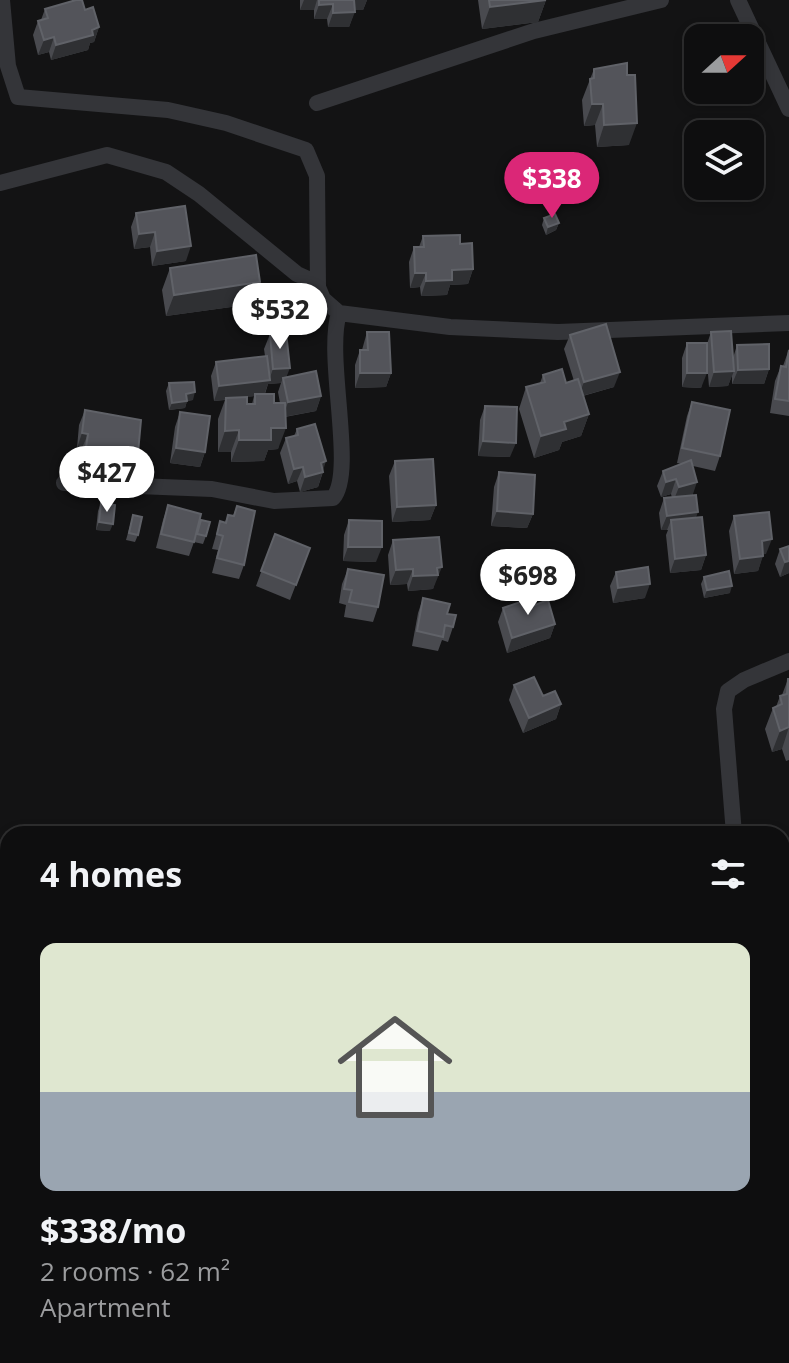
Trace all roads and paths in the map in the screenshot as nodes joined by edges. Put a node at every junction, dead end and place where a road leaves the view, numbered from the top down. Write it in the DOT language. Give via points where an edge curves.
graph roads {
  1 [pos="2,0"];
  2 [pos="661,0"];
  3 [pos="738,0"];
  4 [pos="7,92"];
  5 [pos="317,103"];
  6 [pos="789,109"];
  7 [pos="0,183"];
  8 [pos="317,283"];
  9 [pos="339,313"];
  10 [pos="789,323"];
  11 [pos="64,483"];
  12 [pos="789,661"];
  13 [pos="733,826"];
  1 -- 4 [label="street"];
  2 -- 5 [label="street" via="534,31"];
  3 -- 6 [label="street"];
  4 -- 8 [label="street" via="28,101 168,110 306,150 317,176"];
  7 -- 8 [label="street" via="107,155 141,164 187,184 284,264"];
  8 -- 9 [label="street" via="323,299"];
  9 -- 10 [label="street" via="450,327 558,332"];
  9 -- 11 [label="street" via="333,334 342,452 333,498 274,501 212,489"];
  12 -- 13 [label="street" via="728,691 724,709"];
}
